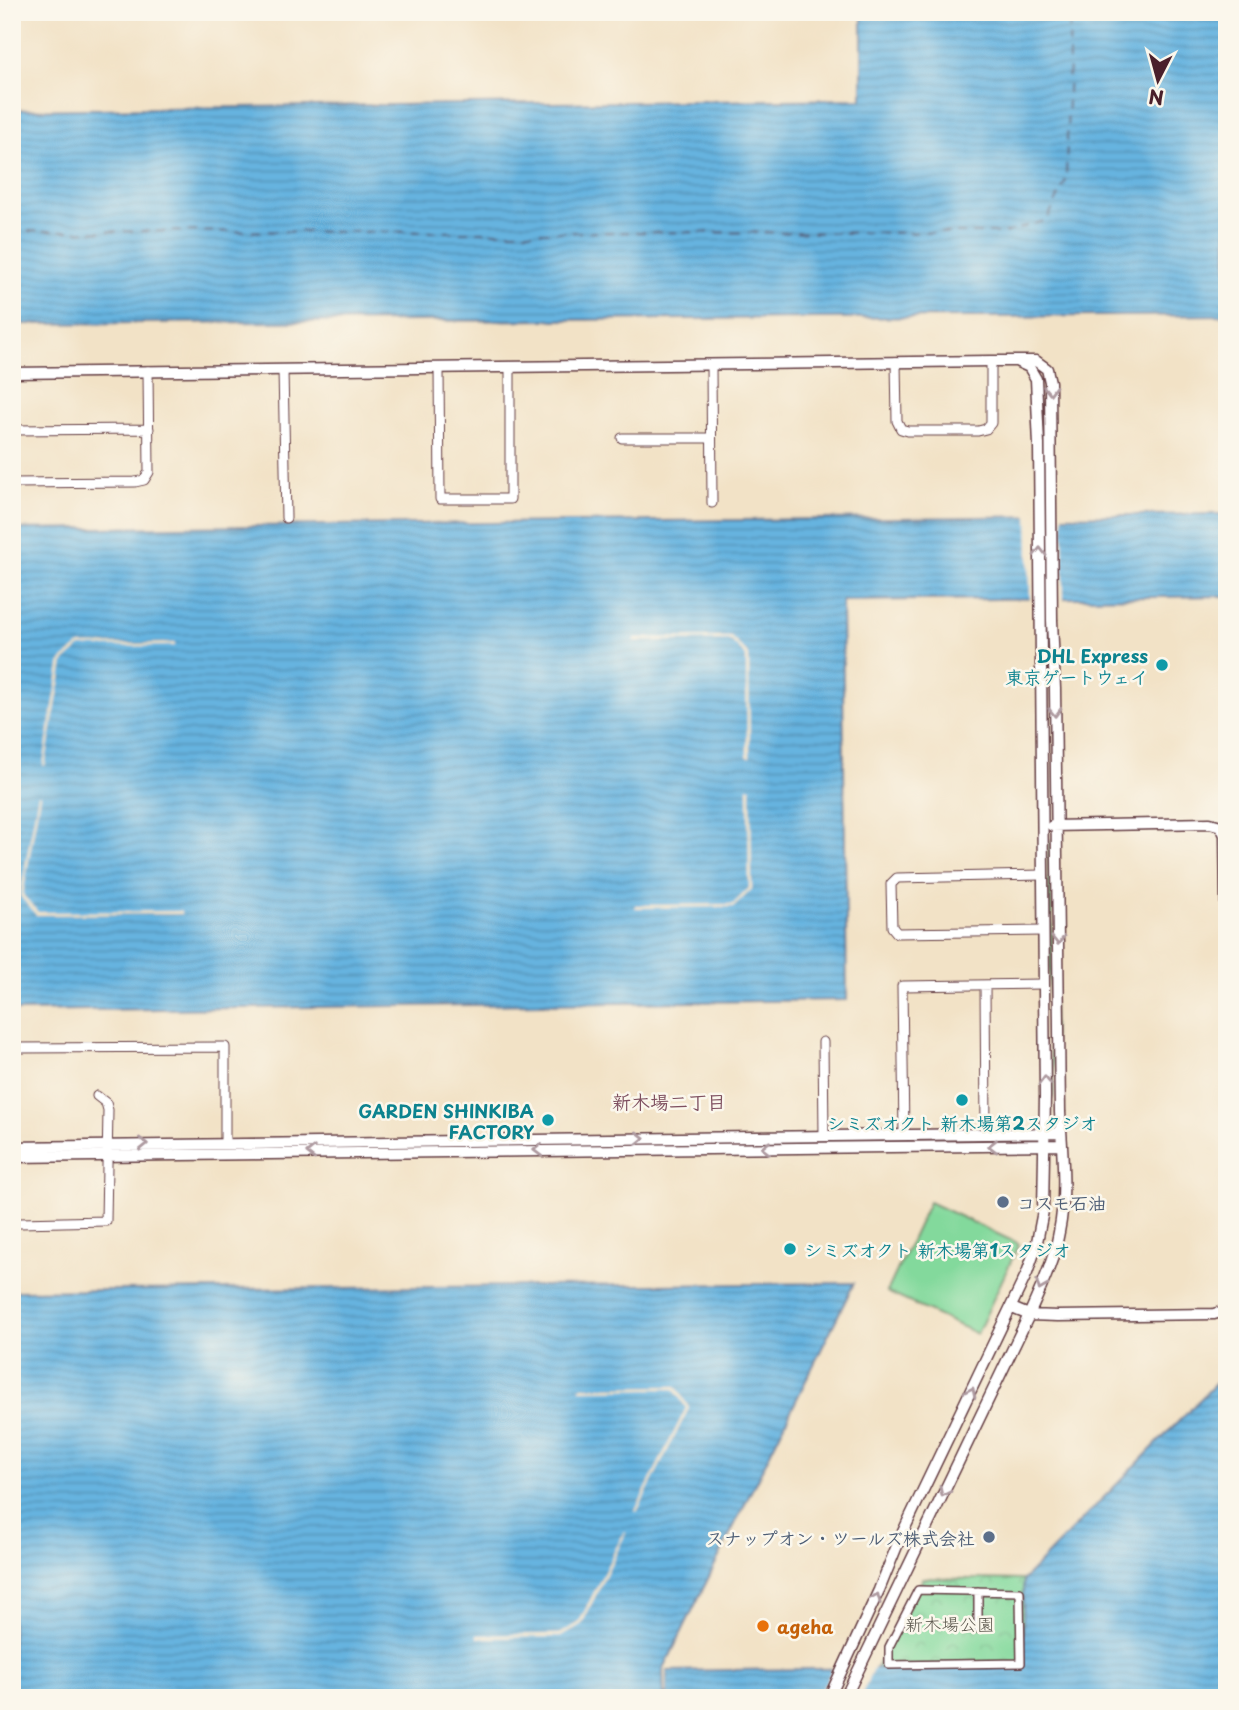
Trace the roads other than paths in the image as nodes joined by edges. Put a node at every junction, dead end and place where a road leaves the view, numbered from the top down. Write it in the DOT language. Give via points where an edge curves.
graph roads {
  1 [pos="991,361"];
  2 [pos="896,362"];
  3 [pos="710,365"];
  4 [pos="510,367"];
  5 [pos="439,368"];
  6 [pos="283,370"];
  7 [pos="148,371"];
  8 [pos="12,373"];
  9 [pos="149,429"];
  10 [pos="12,430"];
  11 [pos="622,438"];
  12 [pos="711,438"];
  13 [pos="12,483"];
  14 [pos="712,503"];
  15 [pos="286,518"];
  16 [pos="1046,620"];
  17 [pos="1057,825"];
  18 [pos="1041,826"];
  19 [pos="1042,875"];
  20 [pos="1043,931"];
  21 [pos="1043,984"];
  22 [pos="985,985"];
  23 [pos="1227,985"];
  24 [pos="823,1042"];
  25 [pos="17,1048"];
  26 [pos="97,1097"];
  27 [pos="1044,1133"];
  28 [pos="1061,1133"];
  29 [pos="986,1134"];
  30 [pos="904,1135"];
  31 [pos="824,1136"];
  32 [pos="225,1143"];
  33 [pos="709,1143"];
  34 [pos="1044,1145"];
  35 [pos="1062,1145"];
  36 [pos="400,1146"];
  37 [pos="12,1147"];
  38 [pos="107,1150"];
  39 [pos="21,1153"];
  40 [pos="20,1223"];
  41 [pos="1012,1308"];
  42 [pos="1227,1310"];
  43 [pos="1029,1315"];
  44 [pos="978,1591"];
  45 [pos="978,1629"];
  46 [pos="829,1698"];
  47 [pos="845,1698"];
  1 -- 2 [label="street"];
  1 -- 2 [label="street" via="991,423 978,431 901,429"];
  1 -- 16 [label="street" via="1036,361 1047,369 1050,382 1045,445"];
  2 -- 3 [label="street"];
  3 -- 4 [label="street"];
  3 -- 12 [label="street"];
  4 -- 5 [label="street"];
  4 -- 5 [label="street" via="510,499 440,499"];
  5 -- 6 [label="street"];
  6 -- 7 [label="street"];
  6 -- 15 [label="street"];
  7 -- 8 [label="street"];
  7 -- 9 [label="street"];
  9 -- 10 [label="street"];
  9 -- 13 [label="street" via="149,472 144,480"];
  11 -- 12 [label="street"];
  12 -- 14 [label="street"];
  16 -- 17 [label="street, one-way"];
  16 -- 18 [label="street"];
  17 -- 18 [label="street"];
  17 -- 23 [label="street" via="1221,826 1225,835"];
  17 -- 28 [label="street, one-way"];
  18 -- 19 [label="street"];
  19 -- 20 [label="street"];
  19 -- 20 [label="street" via="897,878 891,884 891,925 897,933"];
  20 -- 21 [label="street"];
  21 -- 22 [label="street"];
  27 -- 21 [label="street, one-way"];
  22 -- 29 [label="street"];
  22 -- 30 [label="street" via="902,986"];
  24 -- 31 [label="street"];
  25 -- 32 [label="street" via="225,1047"];
  26 -- 38 [label="street" via="108,1110"];
  27 -- 28 [label="street"];
  27 -- 29 [label="street"];
  27 -- 34 [label="street"];
  28 -- 35 [label="street"];
  29 -- 30 [label="street"];
  30 -- 31 [label="street"];
  31 -- 33 [label="street"];
  32 -- 36 [label="street"];
  38 -- 32 [label="street, one-way"];
  34 -- 33 [label="street, one-way"];
  33 -- 36 [label="street"];
  34 -- 35 [label="street"];
  34 -- 41 [label="street" via="1040,1230"];
  35 -- 43 [label="street, one-way" via="1059,1233"];
  36 -- 38 [label="street, one-way"];
  37 -- 39 [label="street"];
  38 -- 39 [label="street"];
  38 -- 40 [label="street" via="106,1221"];
  41 -- 43 [label="street"];
  46 -- 41 [label="street, one-way" via="901,1536"];
  42 -- 43 [label="street" via="1214,1314"];
  43 -- 47 [label="street, one-way"];
  44 -- 44 [label="street" via="1020,1592 1020,1663 889,1665 889,1647 918,1590"];
  44 -- 45 [label="street"];
}
